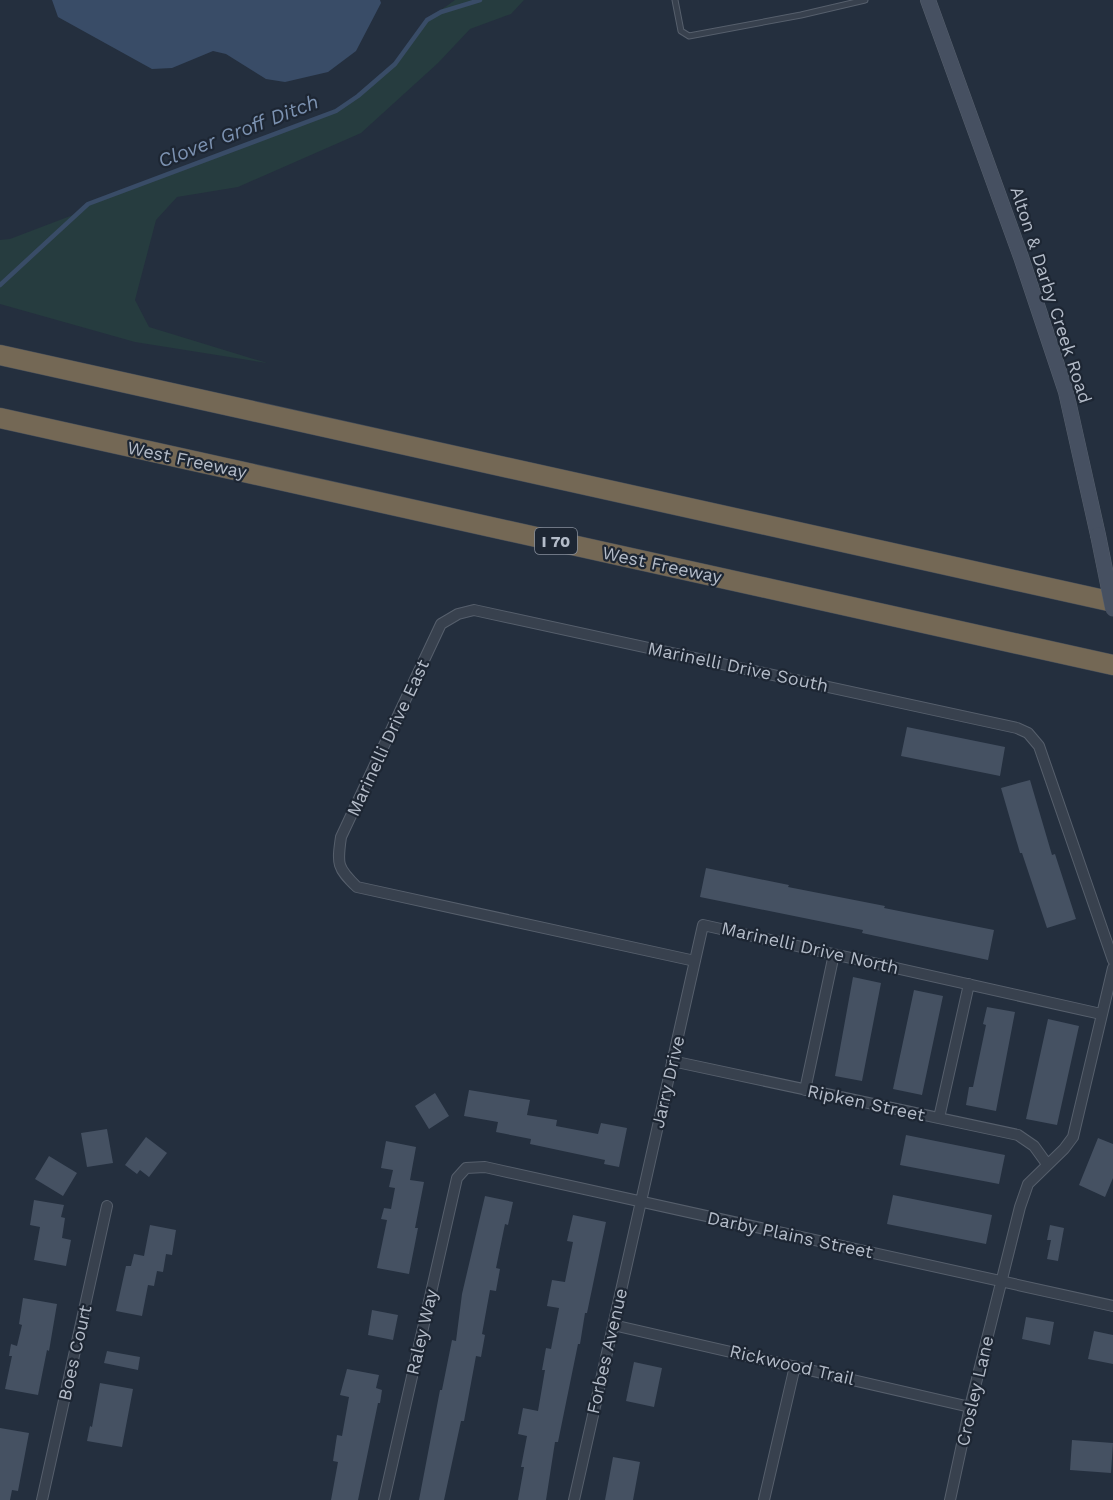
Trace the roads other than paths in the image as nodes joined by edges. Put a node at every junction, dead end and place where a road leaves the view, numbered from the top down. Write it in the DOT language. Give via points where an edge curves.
graph roads {
  1 [pos="675,0"];
  2 [pos="865,0"];
  3 [pos="928,0"];
  4 [pos="0,356"];
  5 [pos="0,418"];
  6 [pos="1113,602"];
  7 [pos="1113,609"];
  8 [pos="458,614"];
  9 [pos="1113,664"];
  10 [pos="834,954"];
  11 [pos="1113,960"];
  12 [pos="695,961"];
  13 [pos="1113,968"];
  14 [pos="969,984"];
  15 [pos="1101,1014"];
  16 [pos="672,1061"];
  17 [pos="805,1090"];
  18 [pos="939,1118"];
  19 [pos="1047,1164"];
  20 [pos="466,1168"];
  21 [pos="640,1203"];
  22 [pos="107,1206"];
  23 [pos="1002,1282"];
  24 [pos="1113,1306"];
  25 [pos="613,1324"];
  26 [pos="795,1366"];
  27 [pos="970,1407"];
  28 [pos="42,1500"];
  29 [pos="384,1500"];
  30 [pos="574,1500"];
  31 [pos="764,1500"];
  32 [pos="950,1500"];
  1 -- 2 [label="lane" via="681,31 689,36"];
  3 -- 7 [label="main road, Alton & Darby Creek Road, bridge" via="1062,381"];
  4 -- 6 [label="highway"];
  5 -- 9 [label="highway, West Freeway / I 70"];
  8 -- 11 [label="street, Marinelli Drive South" via="474,610 1028,733 1039,746"];
  8 -- 12 [label="street, Marinelli Drive East" via="441,624 341,837 338,858 342,873 357,887"];
  10 -- 12 [label="street, Marinelli Drive North" via="703,925"];
  10 -- 14 [label="street, Marinelli Drive North"];
  10 -- 17 [label="street"];
  12 -- 16 [label="street, Jarry Drive"];
  13 -- 15 [label="street, Crosley Lane"];
  14 -- 15 [label="street, Marinelli Drive North"];
  14 -- 18 [label="street"];
  15 -- 19 [label="street, Crosley Lane" via="1073,1137"];
  16 -- 17 [label="street, Ripken Street"];
  16 -- 21 [label="street, Jarry Drive"];
  17 -- 18 [label="street, Ripken Street"];
  18 -- 19 [label="street, Ripken Street" via="1018,1135 1034,1146"];
  19 -- 23 [label="street, Crosley Lane" via="1028,1184"];
  20 -- 21 [label="street, Darby Plains Street" via="485,1167"];
  20 -- 29 [label="street, Raley Way" via="457,1178"];
  21 -- 23 [label="street, Darby Plains Street"];
  21 -- 25 [label="street, Forbes Avenue"];
  22 -- 28 [label="street, Boes Court"];
  23 -- 24 [label="street, Darby Plains Street"];
  23 -- 27 [label="street, Crosley Lane"];
  25 -- 26 [label="street, Rickwood Trail"];
  25 -- 30 [label="street, Forbes Avenue"];
  26 -- 27 [label="street, Rickwood Trail"];
  26 -- 31 [label="street"];
  27 -- 32 [label="street, Crosley Lane"];
}
